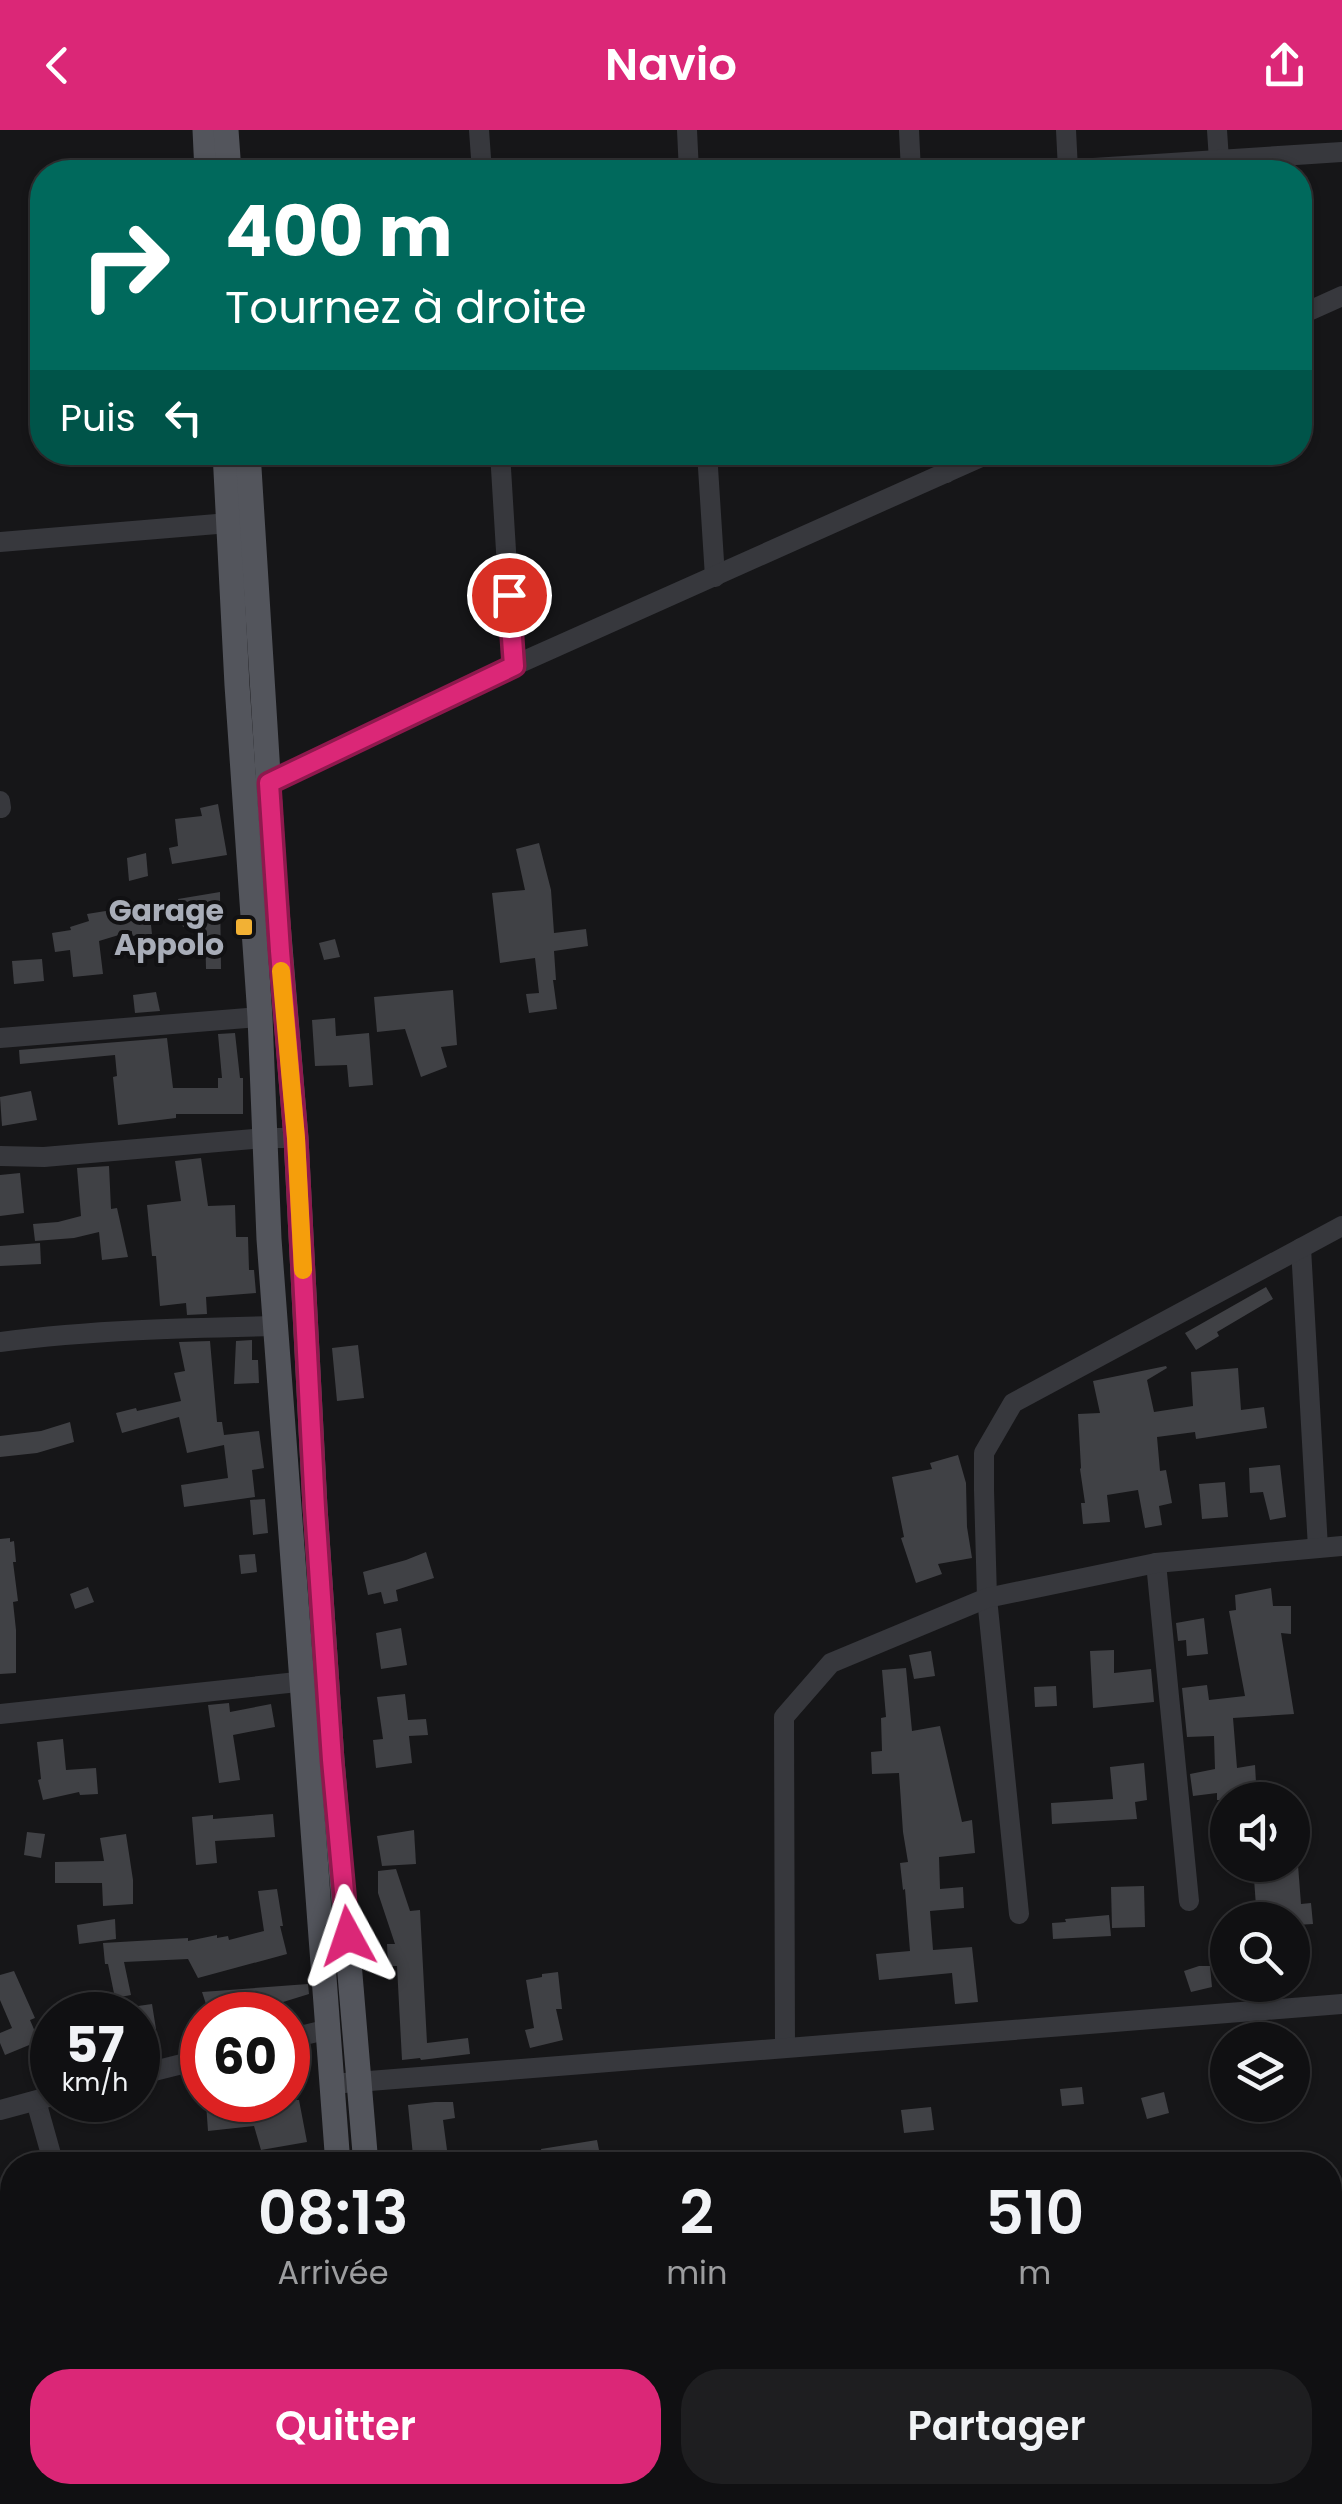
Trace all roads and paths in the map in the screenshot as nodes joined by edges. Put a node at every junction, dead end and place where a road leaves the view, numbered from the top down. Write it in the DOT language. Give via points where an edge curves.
graph roads {
  1 [pos="205,130"];
  2 [pos="226,130"];
  3 [pos="479,130"];
  4 [pos="687,130"];
  5 [pos="908,130"];
  6 [pos="1066,130"];
  7 [pos="1217,130"];
  8 [pos="1342,152"];
  9 [pos="206,160"];
  10 [pos="229,160"];
  11 [pos="481,160"];
  12 [pos="689,160"];
  13 [pos="910,160"];
  14 [pos="1068,160"];
  15 [pos="1219,160"];
  16 [pos="1342,296"];
  17 [pos="1312,310"];
  18 [pos="228,465"];
  19 [pos="247,465"];
  20 [pos="501,465"];
  21 [pos="708,465"];
  22 [pos="941,465"];
  23 [pos="241,522"];
  24 [pos="0,542"];
  25 [pos="715,577"];
  26 [pos="514,666"];
  27 [pos="256,785"];
  28 [pos="260,1017"];
  29 [pos="0,1038"];
  30 [pos="265,1138"];
  31 [pos="296,1138"];
  32 [pos="0,1156"];
  33 [pos="1342,1226"];
  34 [pos="1302,1248"];
  35 [pos="276,1326"];
  36 [pos="0,1342"];
  37 [pos="1342,1546"];
  38 [pos="1318,1548"];
  39 [pos="1156,1563"];
  40 [pos="987,1598"];
  41 [pos="328,1679"];
  42 [pos="300,1681"];
  43 [pos="0,1714"];
  44 [pos="1188,1901"];
  45 [pos="1019,1914"];
  46 [pos="1342,2004"];
  47 [pos="329,2030"];
  48 [pos="310,2034"];
  49 [pos="786,2048"];
  50 [pos="345,2082"];
  51 [pos="30,2102"];
  52 [pos="0,2110"];
  53 [pos="48,2122"];
  54 [pos="52,2152"];
  55 [pos="339,2152"];
  56 [pos="363,2152"];
  1 -- 9 [label="main road"];
  2 -- 10 [label="main road"];
  3 -- 11 [label="street"];
  4 -- 12 [label="street"];
  5 -- 13 [label="street"];
  6 -- 14 [label="street"];
  7 -- 15 [label="street"];
  8 -- 15 [label="street"];
  16 -- 17 [label="street"];
  18 -- 23 [label="main road"];
  19 -- 23 [label="main road"];
  20 -- 26 [label="street"];
  21 -- 25 [label="street"];
  22 -- 25 [label="street"];
  23 -- 24 [label="street"];
  23 -- 27 [label="main road"];
  25 -- 26 [label="street"];
  26 -- 27 [label="street"];
  27 -- 28 [label="main road"];
  27 -- 31 [label="main road" via="279,942"];
  28 -- 29 [label="street"];
  28 -- 30 [label="main road"];
  30 -- 31 [label="street"];
  30 -- 32 [label="street"];
  30 -- 35 [label="main road"];
  31 -- 41 [label="main road"];
  33 -- 34 [label="street"];
  34 -- 38 [label="street"];
  34 -- 40 [label="street" via="1013,1403 984,1453"];
  35 -- 36 [label="street"];
  35 -- 42 [label="main road"];
  37 -- 38 [label="street"];
  38 -- 39 [label="street"];
  39 -- 40 [label="street"];
  39 -- 44 [label="street"];
  40 -- 45 [label="street"];
  40 -- 49 [label="street" via="831,1663 784,1717"];
  41 -- 42 [label="street"];
  41 -- 50 [label="main road"];
  42 -- 43 [label="street"];
  42 -- 47 [label="main road"];
  46 -- 49 [label="street"];
  47 -- 48 [label="street"];
  47 -- 50 [label="main road"];
  49 -- 50 [label="street"];
  50 -- 55 [label="main road"];
  50 -- 56 [label="main road"];
  51 -- 52 [label="street"];
  53 -- 54 [label="street"];
}
